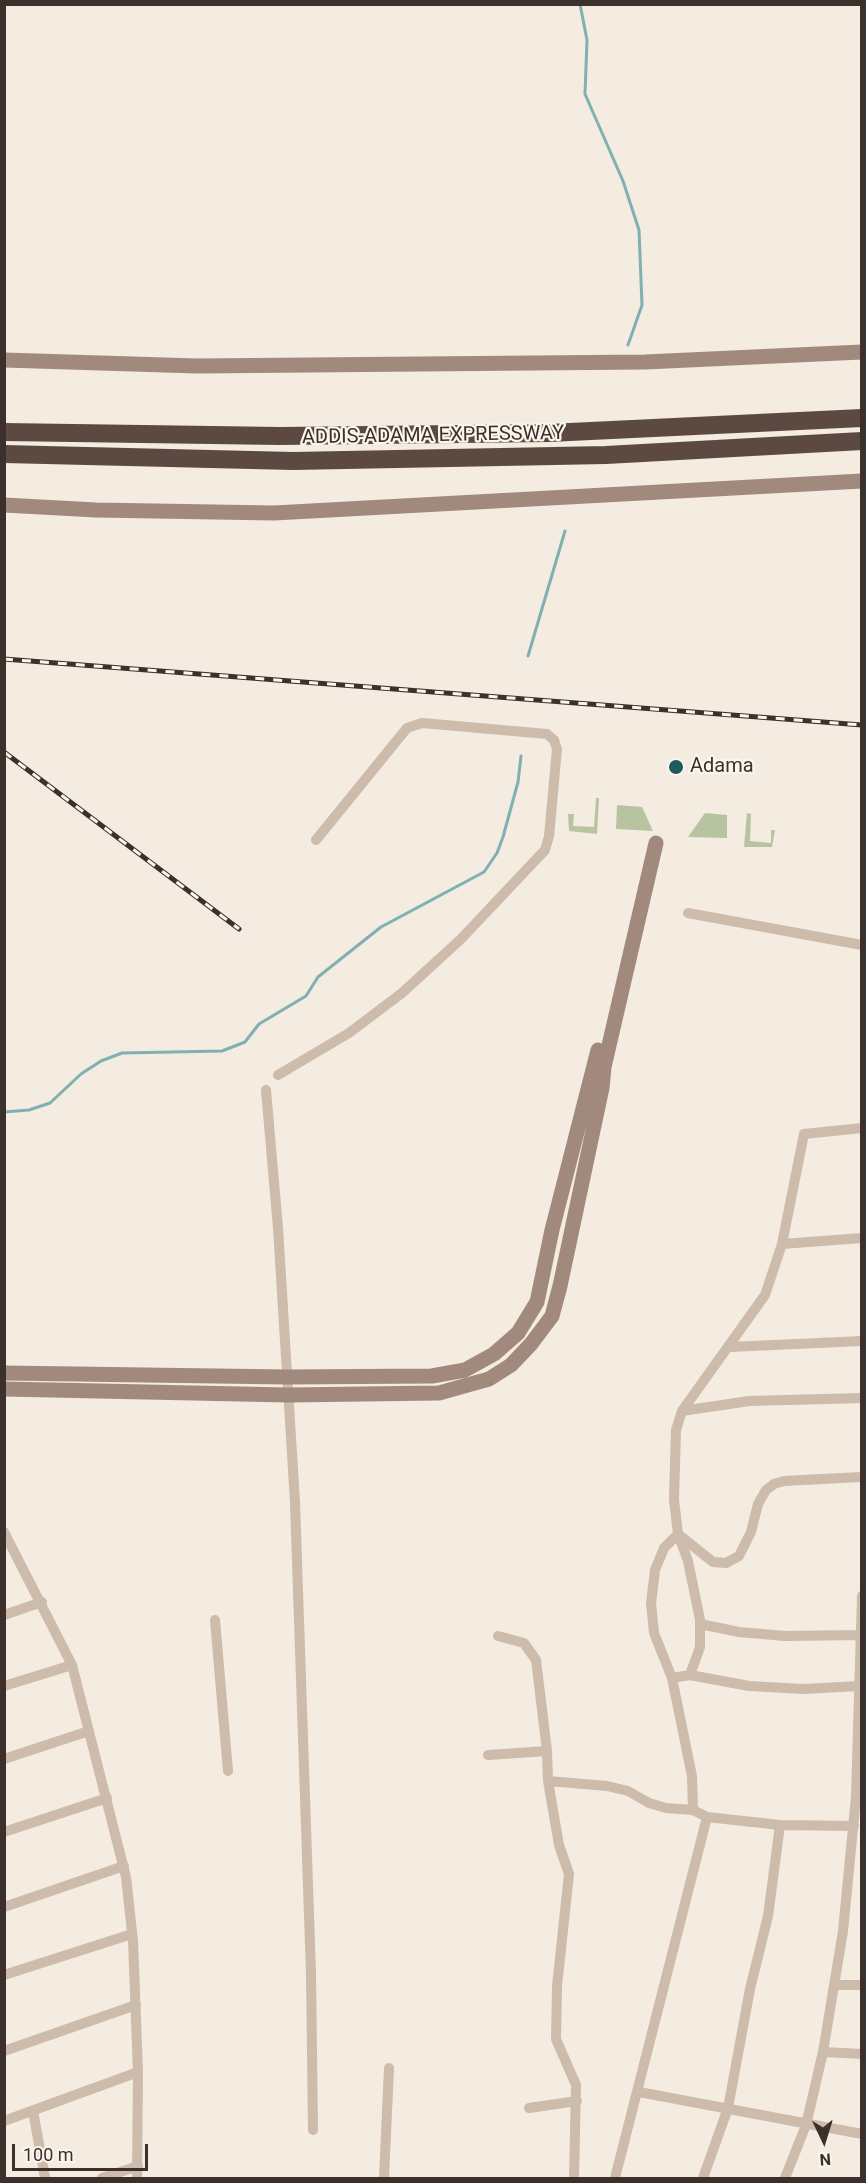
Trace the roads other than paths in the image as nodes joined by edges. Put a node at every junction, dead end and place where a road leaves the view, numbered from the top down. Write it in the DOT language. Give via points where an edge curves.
graph roads {
  1 [pos="861,352"];
  2 [pos="4,360"];
  3 [pos="861,418"];
  4 [pos="4,432"];
  5 [pos="861,441"];
  6 [pos="4,454"];
  7 [pos="861,481"];
  8 [pos="4,505"];
  9 [pos="316,840"];
  10 [pos="688,913"];
  11 [pos="861,945"];
  12 [pos="278,1075"];
  13 [pos="266,1090"];
  14 [pos="861,1128"];
  15 [pos="861,1238"];
  16 [pos="782,1244"];
  17 [pos="861,1341"];
  18 [pos="730,1347"];
  19 [pos="4,1373"];
  20 [pos="287,1377"];
  21 [pos="4,1389"];
  22 [pos="288,1395"];
  23 [pos="861,1398"];
  24 [pos="682,1412"];
  25 [pos="861,1477"];
  26 [pos="678,1534"];
  27 [pos="5,1536"];
  28 [pos="861,1596"];
  29 [pos="42,1602"];
  30 [pos="4,1615"];
  31 [pos="215,1620"];
  32 [pos="700,1624"];
  33 [pos="861,1635"];
  34 [pos="498,1636"];
  35 [pos="72,1665"];
  36 [pos="690,1675"];
  37 [pos="672,1678"];
  38 [pos="4,1686"];
  39 [pos="859,1686"];
  40 [pos="860,1726"];
  41 [pos="89,1731"];
  42 [pos="547,1751"];
  43 [pos="488,1755"];
  44 [pos="4,1759"];
  45 [pos="228,1772"];
  46 [pos="548,1781"];
  47 [pos="107,1798"];
  48 [pos="693,1810"];
  49 [pos="707,1817"];
  50 [pos="780,1826"];
  51 [pos="854,1826"];
  52 [pos="5,1830"];
  53 [pos="124,1866"];
  54 [pos="4,1906"];
  55 [pos="132,1934"];
  56 [pos="4,1976"];
  57 [pos="834,1985"];
  58 [pos="861,1985"];
  59 [pos="136,2005"];
  60 [pos="4,2050"];
  61 [pos="823,2052"];
  62 [pos="861,2055"];
  63 [pos="389,2068"];
  64 [pos="138,2072"];
  65 [pos="639,2092"];
  66 [pos="577,2101"];
  67 [pos="529,2108"];
  68 [pos="728,2108"];
  69 [pos="33,2111"];
  70 [pos="4,2121"];
  71 [pos="806,2125"];
  72 [pos="313,2130"];
  73 [pos="861,2134"];
  74 [pos="138,2166"];
  75 [pos="45,2178"];
  76 [pos="102,2178"];
  77 [pos="137,2178"];
  78 [pos="384,2178"];
  79 [pos="574,2178"];
  80 [pos="615,2178"];
  81 [pos="703,2178"];
  82 [pos="785,2178"];
  1 -- 2 [label="main road" via="634,362 197,366"];
  3 -- 4 [label="highway, ADDIS-ADAMA EXPRESSWAY" via="549,433 280,436"];
  5 -- 6 [label="highway, ADDIS-ADAMA EXPRESSWAY" via="606,455 304,461"];
  7 -- 8 [label="main road" via="274,513"];
  9 -- 12 [label="street" via="407,728 422,723 547,734 554,740 557,749 545,850 461,939 402,993 349,1033"];
  10 -- 11 [label="street"];
  13 -- 20 [label="street"];
  14 -- 16 [label="street" via="804,1134"];
  15 -- 16 [label="street"];
  16 -- 18 [label="street" via="765,1295"];
  17 -- 18 [label="street"];
  18 -- 24 [label="street"];
  19 -- 20 [label="main road"];
  20 -- 22 [label="street"];
  20 -- 22 [label="main road" via="443,1374 465,1370 494,1354 518,1333 537,1302 651,843 552,1316 511,1365 489,1379 461,1388 439,1393"];
  21 -- 22 [label="main road"];
  22 -- 72 [label="street" via="300,1624"];
  23 -- 24 [label="street" via="749,1401"];
  24 -- 26 [label="street" via="676,1430 674,1500"];
  25 -- 26 [label="street" via="774,1484 758,1504 749,1538 739,1556 726,1563 713,1562"];
  26 -- 32 [label="street" via="693,1580"];
  26 -- 37 [label="street" via="664,1548 655,1570 651,1603 654,1634"];
  27 -- 29 [label="street"];
  28 -- 33 [label="street"];
  29 -- 30 [label="street"];
  29 -- 35 [label="street"];
  31 -- 45 [label="street"];
  32 -- 33 [label="street" via="785,1636"];
  32 -- 36 [label="street" via="700,1647"];
  33 -- 39 [label="street"];
  34 -- 42 [label="street" via="524,1643 536,1660"];
  35 -- 38 [label="street"];
  35 -- 41 [label="street"];
  36 -- 37 [label="street"];
  36 -- 39 [label="street" via="749,1686"];
  37 -- 48 [label="street" via="692,1776"];
  39 -- 40 [label="street"];
  40 -- 51 [label="street"];
  41 -- 44 [label="street"];
  41 -- 47 [label="street"];
  42 -- 43 [label="street"];
  42 -- 46 [label="street"];
  46 -- 48 [label="street" via="607,1786 666,1808"];
  46 -- 66 [label="street" via="559,1845 570,1879 557,1986 556,2040 576,2085"];
  47 -- 52 [label="street"];
  47 -- 53 [label="street"];
  48 -- 49 [label="street"];
  49 -- 50 [label="street"];
  49 -- 65 [label="street"];
  50 -- 51 [label="street"];
  50 -- 68 [label="street" via="768,1916"];
  51 -- 57 [label="street"];
  53 -- 54 [label="street"];
  53 -- 55 [label="street"];
  55 -- 56 [label="street"];
  55 -- 59 [label="street"];
  57 -- 58 [label="street"];
  57 -- 61 [label="street"];
  59 -- 60 [label="street"];
  59 -- 64 [label="street"];
  61 -- 62 [label="street"];
  61 -- 71 [label="street"];
  63 -- 78 [label="street"];
  64 -- 69 [label="street"];
  64 -- 74 [label="street"];
  65 -- 68 [label="street"];
  65 -- 80 [label="street"];
  66 -- 67 [label="street"];
  66 -- 79 [label="street"];
  68 -- 71 [label="street"];
  68 -- 81 [label="street"];
  69 -- 70 [label="street"];
  69 -- 75 [label="street"];
  71 -- 73 [label="street"];
  71 -- 82 [label="street"];
  74 -- 76 [label="street"];
  74 -- 77 [label="street"];
}
